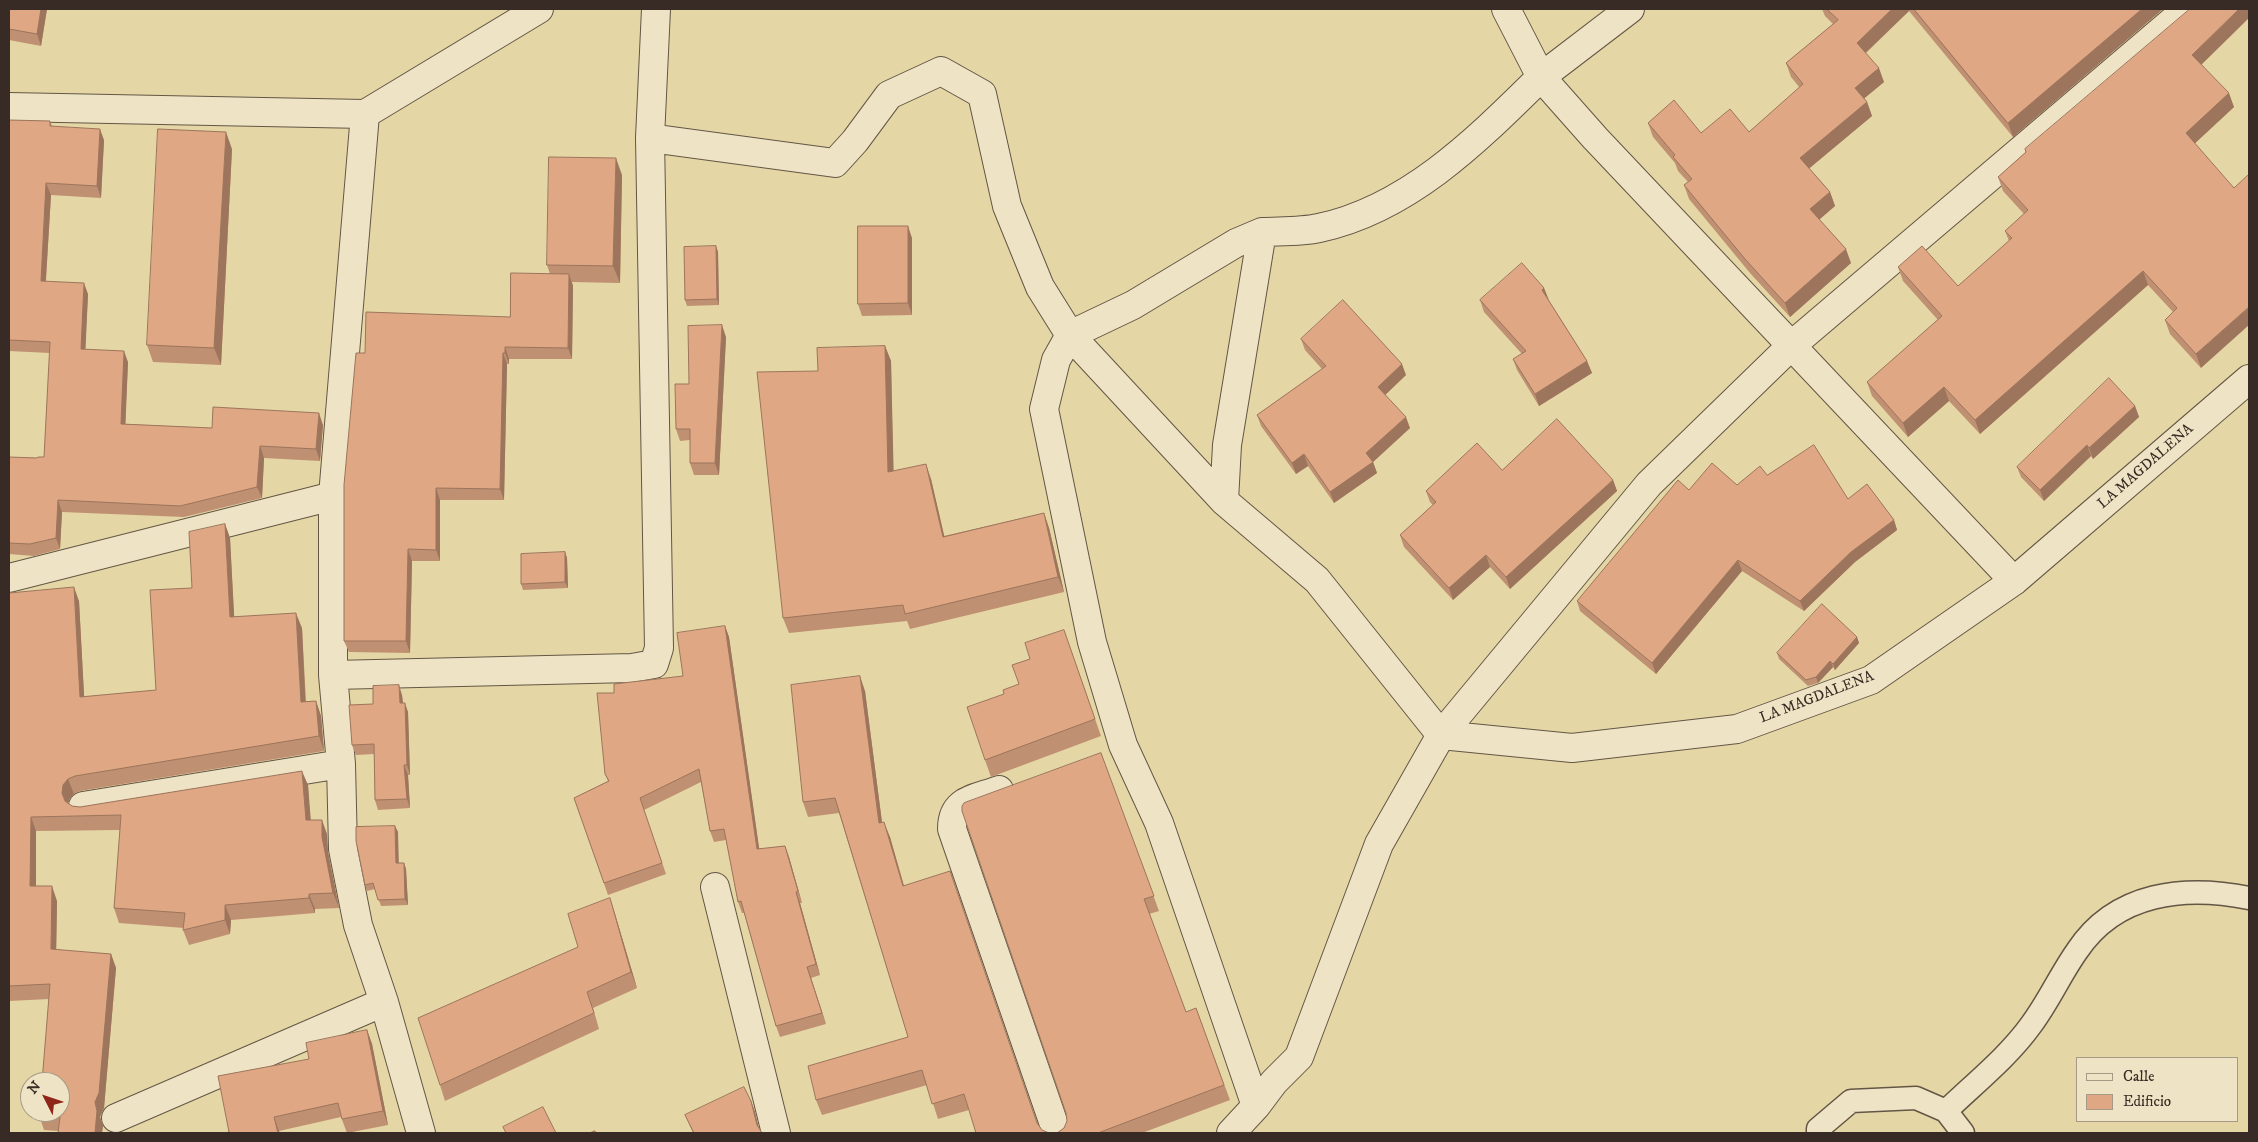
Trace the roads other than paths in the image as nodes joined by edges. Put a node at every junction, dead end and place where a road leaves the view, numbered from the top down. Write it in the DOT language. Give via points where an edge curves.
graph roads {
  1 [pos="539,9"];
  2 [pos="656,9"];
  3 [pos="1506,9"];
  4 [pos="1630,9"];
  5 [pos="2187,9"];
  6 [pos="521,15"];
  7 [pos="1541,77"];
  8 [pos="9,107"];
  9 [pos="365,114"];
  10 [pos="650,138"];
  11 [pos="1262,232"];
  12 [pos="1070,335"];
  13 [pos="1792,345"];
  14 [pos="2249,379"];
  15 [pos="333,496"];
  16 [pos="1224,501"];
  17 [pos="9,578"];
  18 [pos="2014,580"];
  19 [pos="333,675"];
  20 [pos="1441,735"];
  21 [pos="1123,745"];
  22 [pos="1096,755"];
  23 [pos="341,764"];
  24 [pos="1023,782"];
  25 [pos="83,806"];
  26 [pos="715,887"];
  27 [pos="2249,898"];
  28 [pos="384,1002"];
  29 [pos="1256,1106"];
  30 [pos="1946,1111"];
  31 [pos="116,1118"];
  32 [pos="421,1133"];
  33 [pos="776,1133"];
  34 [pos="1057,1133"];
  35 [pos="1231,1133"];
  36 [pos="1818,1133"];
  37 [pos="1963,1133"];
  1 -- 6 [label="street"];
  2 -- 10 [label="street"];
  3 -- 7 [label="street"];
  4 -- 7 [label="street"];
  5 -- 13 [label="street"];
  6 -- 9 [label="street"];
  7 -- 11 [label="street" via="1478,139 1416,186 1370,210 1319,228"];
  7 -- 13 [label="street"];
  8 -- 9 [label="street"];
  9 -- 15 [label="street"];
  10 -- 12 [label="street" via="835,163 856,141 889,96 941,71 982,94 1007,206 1040,287"];
  10 -- 19 [label="street" via="659,648 654,664 632,668"];
  11 -- 12 [label="street" via="1236,243 1133,305"];
  11 -- 16 [label="street" via="1227,444"];
  12 -- 16 [label="street"];
  12 -- 21 [label="street" via="1056,360 1044,409 1092,642"];
  13 -- 18 [label="street"];
  13 -- 20 [label="street" via="1649,484"];
  14 -- 18 [label="street, LA MAGDALENA"];
  15 -- 17 [label="street"];
  15 -- 19 [label="street"];
  16 -- 20 [label="street" via="1317,580"];
  18 -- 20 [label="street, LA MAGDALENA" via="1871,680 1737,729 1572,748"];
  19 -- 23 [label="street"];
  20 -- 29 [label="street" via="1379,844 1300,1057 1274,1082"];
  21 -- 22 [label="street"];
  21 -- 29 [label="street" via="1159,823"];
  23 -- 25 [label="street"];
  23 -- 28 [label="street" via="343,849 358,925"];
  24 -- 34 [label="street" via="959,805 952,816 952,829"];
  26 -- 33 [label="street"];
  27 -- 30 [label="lane" via="2210,891 2174,893 2127,905 2102,921 2077,950 2031,1026"];
  28 -- 31 [label="street"];
  28 -- 32 [label="street"];
  29 -- 35 [label="street"];
  30 -- 36 [label="lane" via="1916,1098 1852,1101 1818,1129"];
  30 -- 37 [label="lane"];
}
